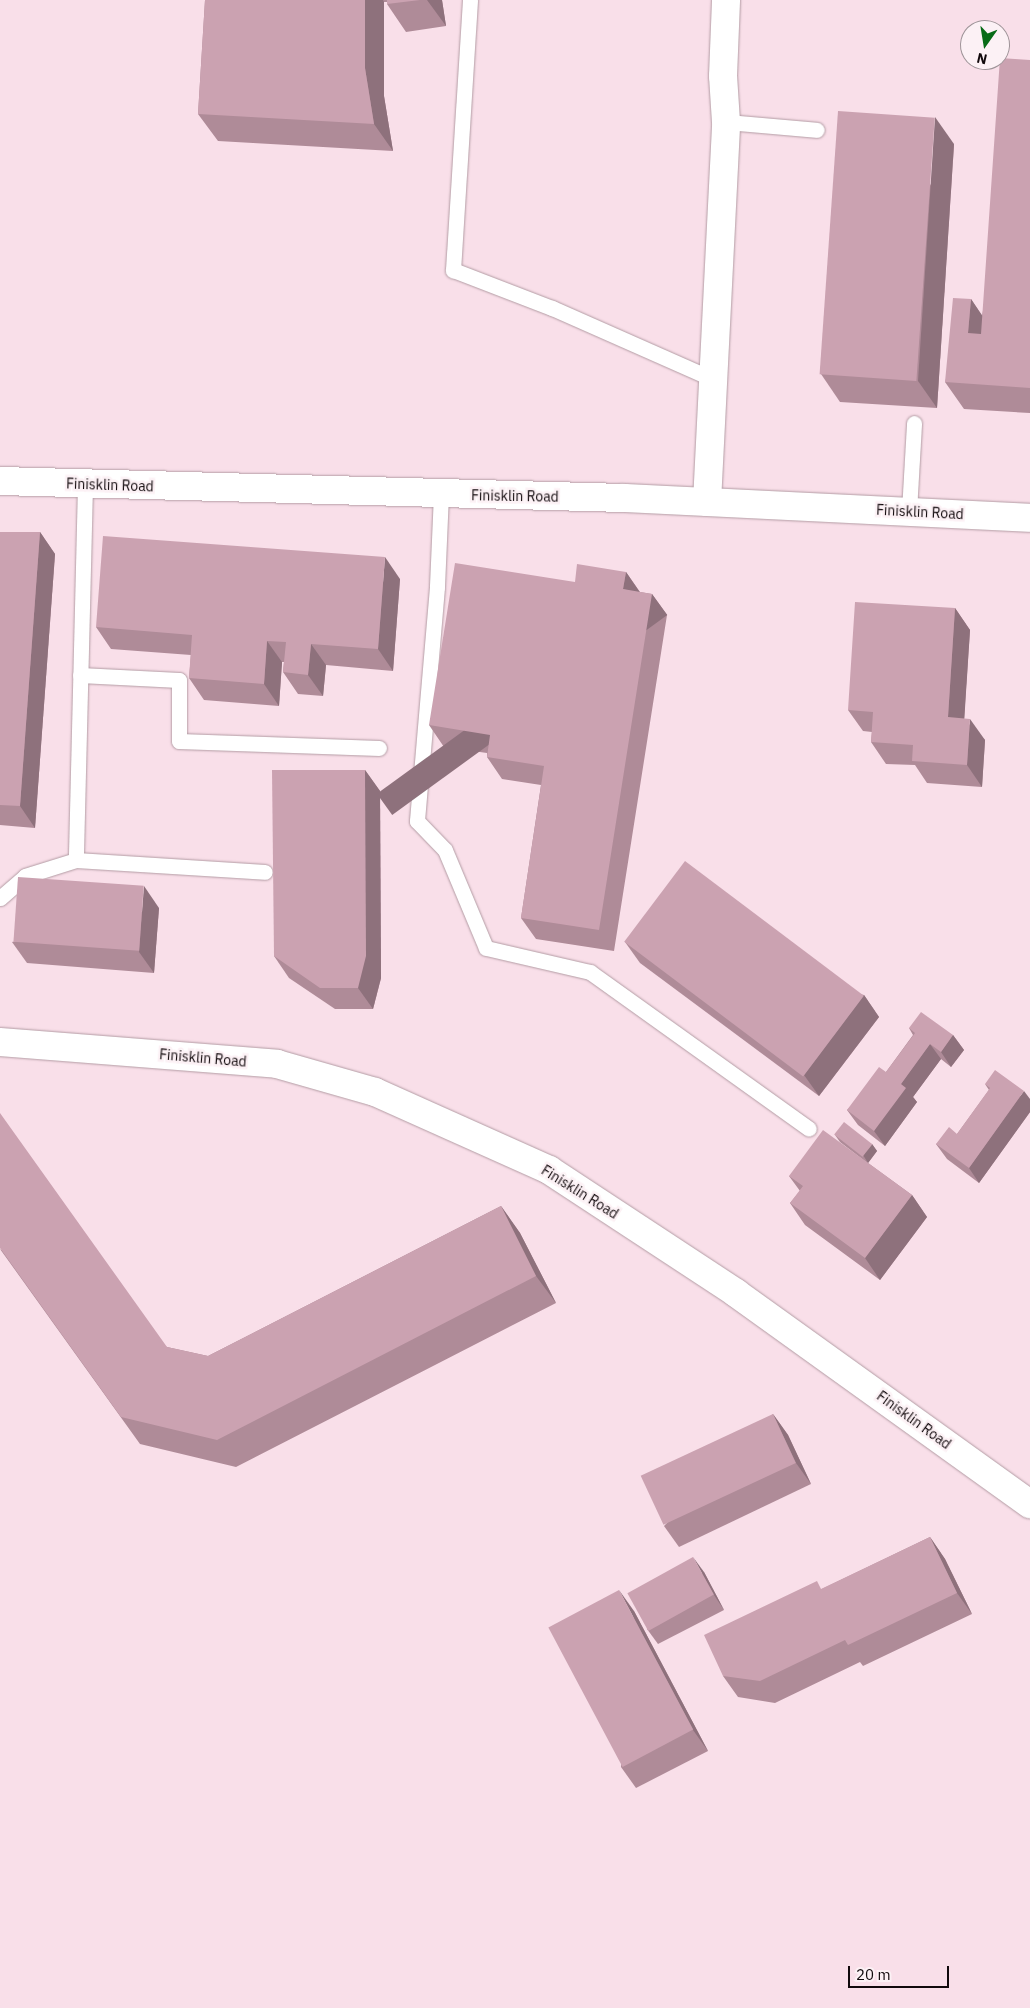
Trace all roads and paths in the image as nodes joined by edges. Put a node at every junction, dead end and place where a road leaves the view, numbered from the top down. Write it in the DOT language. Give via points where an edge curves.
graph roads {
  1 [pos="470,0"];
  2 [pos="726,0"];
  3 [pos="726,122"];
  4 [pos="817,130"];
  5 [pos="713,379"];
  6 [pos="914,423"];
  7 [pos="0,481"];
  8 [pos="84,485"];
  9 [pos="441,494"];
  10 [pos="707,502"];
  11 [pos="909,511"];
  12 [pos="1030,518"];
  13 [pos="80,675"];
  14 [pos="379,748"];
  15 [pos="76,860"];
  16 [pos="265,872"];
  17 [pos="0,898"];
  18 [pos="0,1042"];
  19 [pos="808,1129"];
  20 [pos="1030,1504"];
  1 -- 5 [label="lane" via="454,270 552,308"];
  2 -- 3 [label="street" via="723,76"];
  3 -- 4 [label="lane"];
  3 -- 5 [label="street"];
  5 -- 10 [label="street"];
  6 -- 11 [label="lane"];
  7 -- 8 [label="street, Finisklin Road"];
  8 -- 9 [label="street, Finisklin Road"];
  8 -- 13 [label="lane"];
  9 -- 10 [label="street, Finisklin Road"];
  9 -- 19 [label="lane" via="437,587 418,821 445,850 486,948 590,972"];
  10 -- 11 [label="street, Finisklin Road"];
  11 -- 12 [label="street, Finisklin Road"];
  13 -- 14 [label="lane" via="179,680 179,740"];
  13 -- 15 [label="lane"];
  15 -- 16 [label="lane"];
  15 -- 17 [label="lane" via="25,876"];
  18 -- 20 [label="street, Finisklin Road" via="277,1064 375,1092 549,1170 744,1299"];
}
